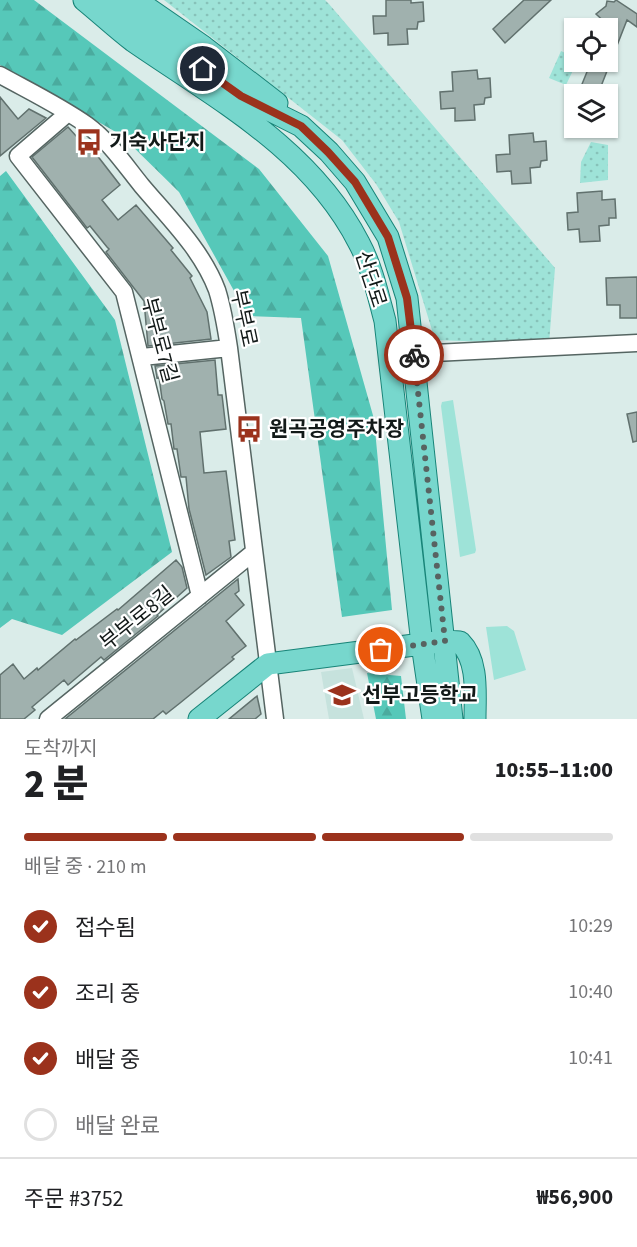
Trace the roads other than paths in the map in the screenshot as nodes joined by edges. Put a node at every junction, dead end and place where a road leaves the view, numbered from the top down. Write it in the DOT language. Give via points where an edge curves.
graph roads {
  1 [pos="67,0"];
  2 [pos="84,0"];
  3 [pos="109,0"];
  4 [pos="136,0"];
  5 [pos="0,75"];
  6 [pos="68,113"];
  7 [pos="301,126"];
  8 [pos="286,148"];
  9 [pos="637,343"];
  10 [pos="229,348"];
  11 [pos="414,354"];
  12 [pos="142,357"];
  13 [pos="254,552"];
  14 [pos="200,596"];
  15 [pos="445,641"];
  16 [pos="422,644"];
  17 [pos="268,664"];
  18 [pos="48,719"];
  19 [pos="199,719"];
  20 [pos="275,719"];
  21 [pos="433,719"];
  22 [pos="453,719"];
  23 [pos="475,719"];
  1 -- 8 [label="main road" via="122,46 210,107"];
  2 -- 8 [label="main road, 산단로" via="131,39"];
  3 -- 7 [label="main road, 산단로" via="241,96"];
  4 -- 7 [label="main road" via="204,47"];
  5 -- 6 [label="street, 부부로"];
  6 -- 10 [label="street, 부부로" via="109,145 203,263 224,313"];
  6 -- 12 [label="street, 부부로7길" via="18,156 124,292"];
  7 -- 11 [label="main road, 산단로" via="355,182 388,237 407,298"];
  8 -- 16 [label="main road, 산단로" via="320,183 343,216 360,243 375,281 386,332"];
  9 -- 11 [label="street"];
  10 -- 12 [label="street"];
  10 -- 13 [label="street, 부부로"];
  11 -- 15 [label="main road, 산단로"];
  12 -- 14 [label="street, 부부로7길"];
  13 -- 14 [label="street, 부부로8길"];
  13 -- 17 [label="street, 부부로"];
  14 -- 18 [label="street, 부부로8길"];
  15 -- 16 [label="main road"];
  15 -- 22 [label="main road, 산단로"];
  15 -- 23 [label="main road" via="460,642 469,650 475,681"];
  16 -- 17 [label="main road"];
  16 -- 21 [label="main road, 산단로"];
  17 -- 19 [label="main road"];
  17 -- 20 [label="street, 부부로"];
}
